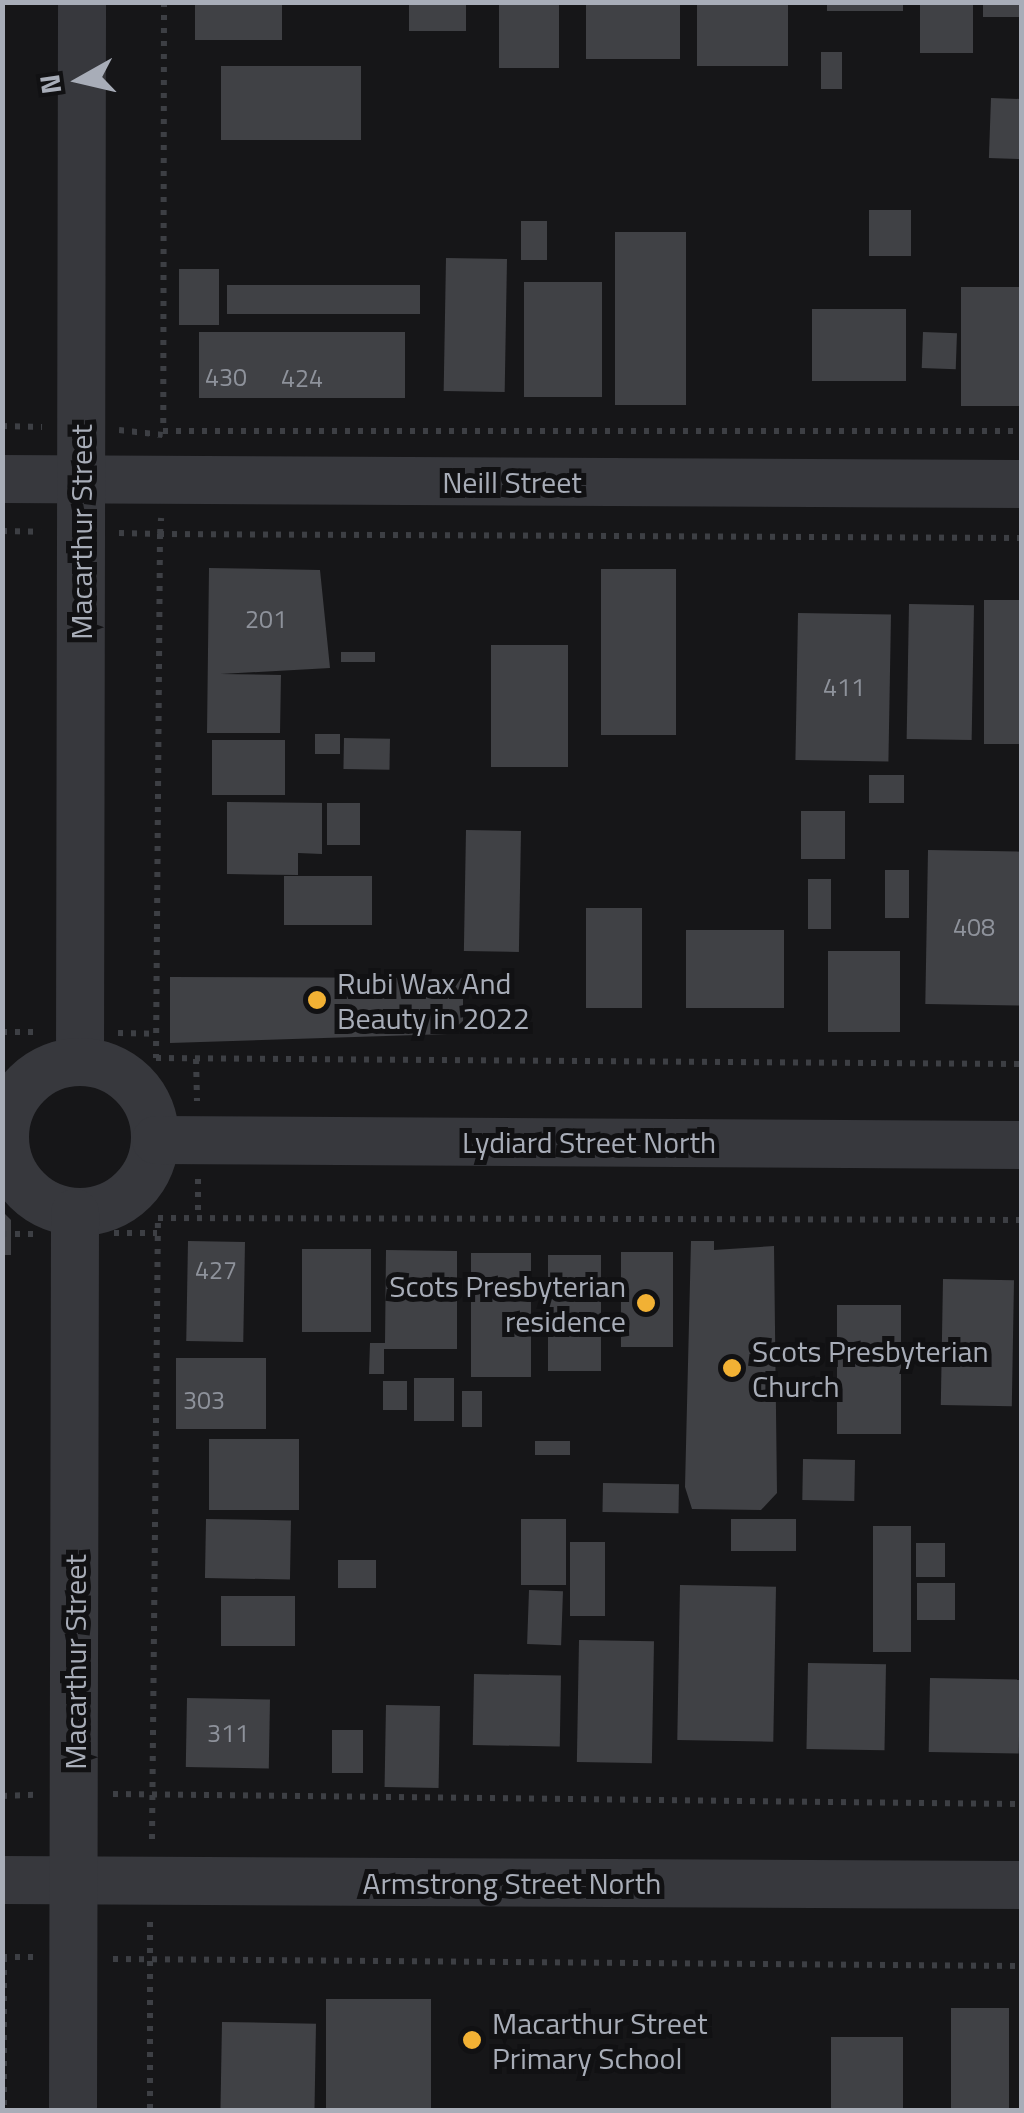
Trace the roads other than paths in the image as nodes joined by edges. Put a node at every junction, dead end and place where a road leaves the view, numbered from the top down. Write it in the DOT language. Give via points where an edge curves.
graph roads {
  1 [pos="82,2"];
  2 [pos="2,479"];
  3 [pos="82,480"];
  4 [pos="1022,484"];
  5 [pos="80,1061"];
  6 [pos="4,1137"];
  7 [pos="156,1140"];
  8 [pos="1022,1145"];
  9 [pos="75,1214"];
  10 [pos="2,1880"];
  11 [pos="74,1882"];
  12 [pos="1022,1885"];
  13 [pos="72,2110"];
  1 -- 3 [label="street, Macarthur Street"];
  2 -- 3 [label="street, Neill Street"];
  3 -- 4 [label="street, Neill Street"];
  3 -- 5 [label="street, Macarthur Street"];
  5 -- 6 [label="street" via="27,1084"];
  5 -- 7 [label="street" via="104,1065 143,1094"];
  6 -- 9 [label="street" via="18,1180"];
  7 -- 8 [label="street, Lydiard Street North"];
  7 -- 9 [label="street" via="131,1194"];
  9 -- 11 [label="street, Macarthur Street"];
  10 -- 11 [label="street, Armstrong Street North"];
  11 -- 12 [label="street, Armstrong Street North"];
  11 -- 13 [label="street, Macarthur Street"];
}
